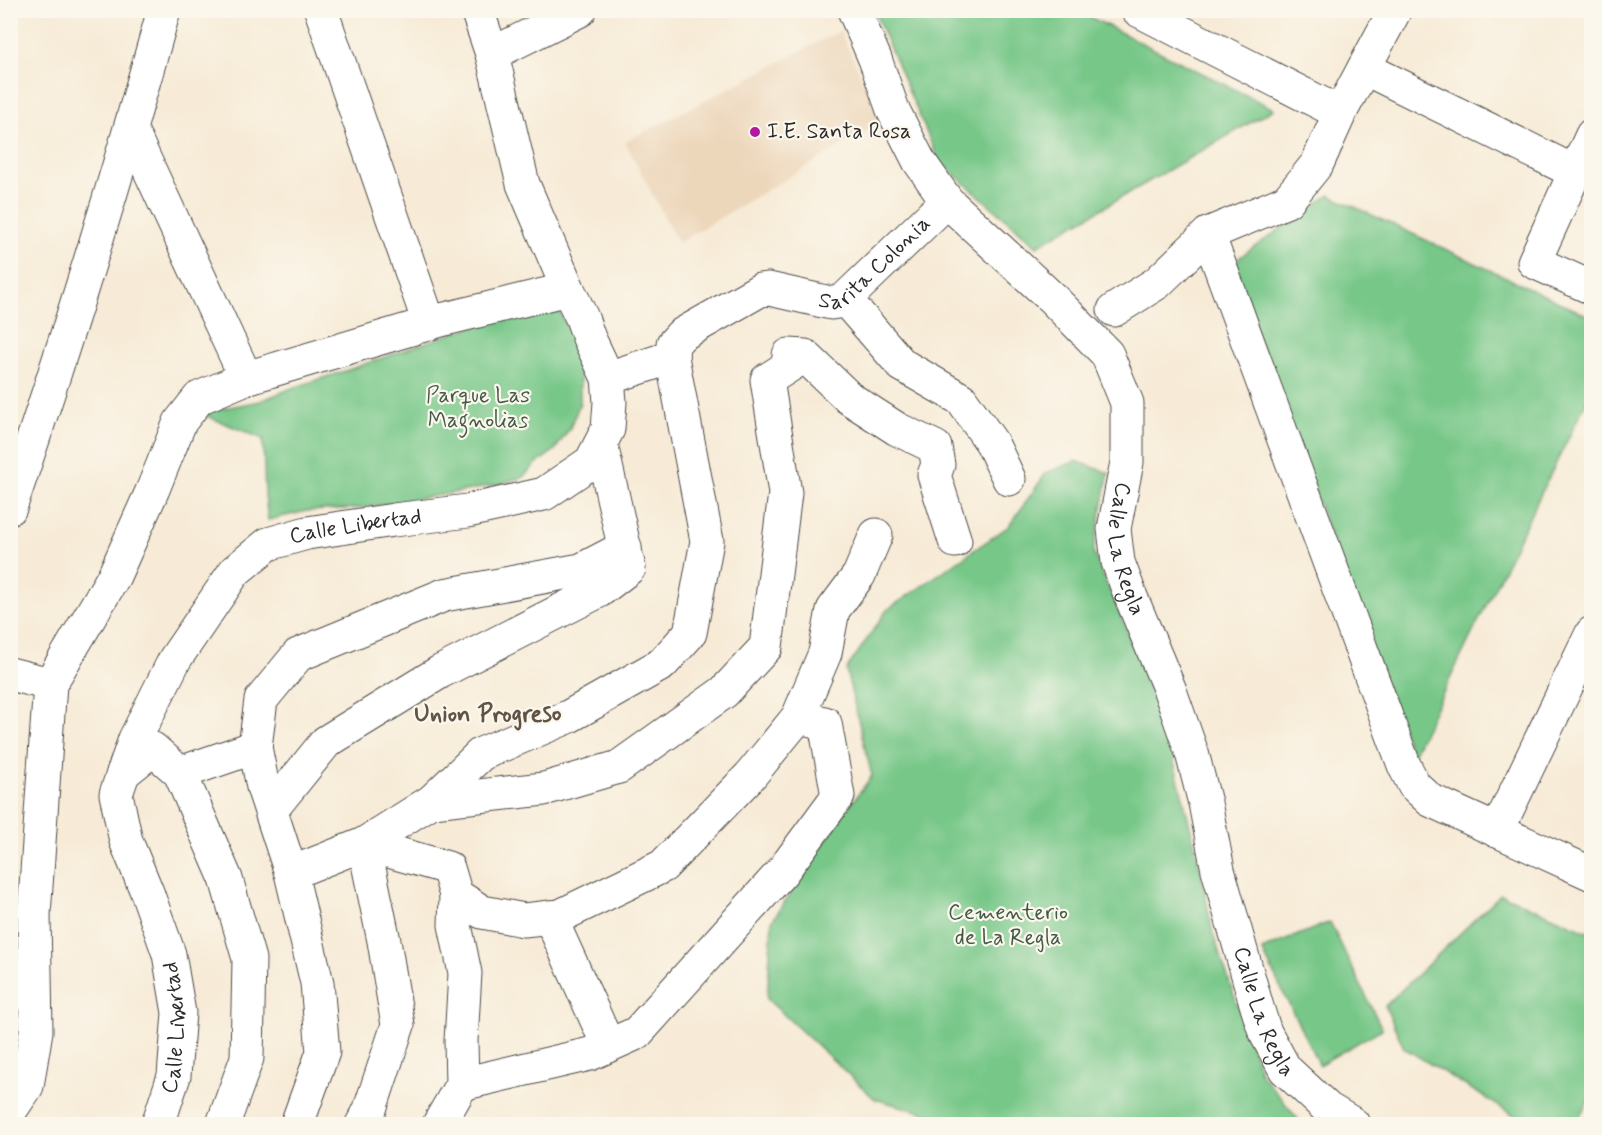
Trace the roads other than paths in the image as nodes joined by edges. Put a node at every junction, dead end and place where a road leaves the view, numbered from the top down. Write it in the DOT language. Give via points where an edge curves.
graph roads {
  1 [pos="164,10"];
  2 [pos="321,10"];
  3 [pos="477,10"];
  4 [pos="580,10"];
  5 [pos="854,10"];
  6 [pos="1138,10"];
  7 [pos="1395,10"];
  8 [pos="492,54"];
  9 [pos="1364,68"];
  10 [pos="1340,113"];
  11 [pos="131,130"];
  12 [pos="1592,135"];
  13 [pos="1575,172"];
  14 [pos="947,201"];
  15 [pos="1208,234"];
  16 [pos="1592,288"];
  17 [pos="568,290"];
  18 [pos="845,299"];
  19 [pos="1114,310"];
  20 [pos="429,323"];
  21 [pos="672,357"];
  22 [pos="246,378"];
  23 [pos="608,378"];
  24 [pos="601,444"];
  25 [pos="1009,479"];
  26 [pos="10,508"];
  27 [pos="876,536"];
  28 [pos="955,541"];
  29 [pos="625,547"];
  30 [pos="1592,633"];
  31 [pos="10,674"];
  32 [pos="50,684"];
  33 [pos="798,717"];
  34 [pos="255,747"];
  35 [pos="123,773"];
  36 [pos="180,773"];
  37 [pos="432,801"];
  38 [pos="271,810"];
  39 [pos="1497,831"];
  40 [pos="364,844"];
  41 [pos="291,873"];
  42 [pos="1592,874"];
  43 [pos="456,895"];
  44 [pos="550,917"];
  45 [pos="608,1045"];
  46 [pos="462,1084"];
  47 [pos="10,1111"];
  48 [pos="158,1125"];
  49 [pos="223,1125"];
  50 [pos="297,1125"];
  51 [pos="362,1125"];
  52 [pos="440,1125"];
  53 [pos="1353,1125"];
  1 -- 11 [label="street"];
  2 -- 20 [label="street"];
  3 -- 8 [label="street, Calle Libertad"];
  4 -- 8 [label="street"];
  5 -- 14 [label="street, Calle La Regla" via="893,110 919,161"];
  6 -- 10 [label="street"];
  7 -- 9 [label="street"];
  8 -- 17 [label="street, Calle Libertad" via="523,184"];
  9 -- 10 [label="street"];
  9 -- 13 [label="street"];
  10 -- 15 [label="street" via="1317,164 1287,201"];
  11 -- 22 [label="street"];
  11 -- 26 [label="street"];
  12 -- 13 [label="street"];
  13 -- 16 [label="street" via="1534,262"];
  14 -- 18 [label="street, Sarita Colonia"];
  14 -- 53 [label="street, Calle La Regla" via="1107,354 1127,403 1127,462 1114,529 1118,562 1192,753 1218,870 1265,1032 1285,1070 1328,1109"];
  15 -- 19 [label="street" via="1158,284"];
  15 -- 39 [label="street" via="1409,775 1430,800"];
  17 -- 20 [label="street"];
  17 -- 23 [label="street, Calle Libertad"];
  18 -- 21 [label="street, Sarita Colonia" via="831,303 760,290 681,335 673,344"];
  18 -- 25 [label="street" via="902,365 961,399 992,443"];
  20 -- 22 [label="street"];
  21 -- 23 [label="street"];
  21 -- 37 [label="street" via="707,542 690,633 662,664 568,717 481,754"];
  22 -- 32 [label="street" via="199,398 180,422 114,576"];
  23 -- 24 [label="street, Calle Libertad" via="608,429"];
  24 -- 29 [label="street"];
  24 -- 35 [label="street, Calle Libertad" via="591,462 544,494 468,511 318,532 268,544 235,571 175,659 135,739"];
  27 -- 33 [label="street" via="859,575 833,610 825,653"];
  28 -- 37 [label="street" via="934,475 938,465 935,447 897,429 849,398 805,356 789,355 792,364 767,380 784,493 766,647 724,692 619,767 544,789"];
  29 -- 34 [label="street" via="581,570 444,595 298,655 261,700"];
  29 -- 38 [label="street" via="629,568 599,591 440,672 326,742"];
  30 -- 39 [label="street"];
  31 -- 32 [label="street"];
  32 -- 47 [label="street" via="34,915 36,1031 27,1086"];
  33 -- 44 [label="street" via="750,776 663,866 560,916"];
  33 -- 45 [label="street" via="825,723 838,796 782,872 637,1034"];
  34 -- 36 [label="street"];
  34 -- 38 [label="street"];
  35 -- 36 [label="street" via="153,750"];
  35 -- 48 [label="street, Calle Libertad" via="116,794 126,841 169,954 179,1013 174,1076"];
  36 -- 49 [label="street" via="226,879 249,959 248,1058"];
  37 -- 40 [label="street"];
  38 -- 41 [label="street"];
  39 -- 42 [label="street"];
  40 -- 41 [label="street"];
  40 -- 43 [label="street" via="448,868"];
  40 -- 51 [label="street" via="398,1025"];
  41 -- 50 [label="street" via="317,983 323,1052"];
  43 -- 44 [label="street" via="482,912 524,920"];
  43 -- 46 [label="street" via="455,925 465,973"];
  44 -- 45 [label="street"];
  45 -- 46 [label="street" via="590,1054"];
  46 -- 52 [label="street"];
}
